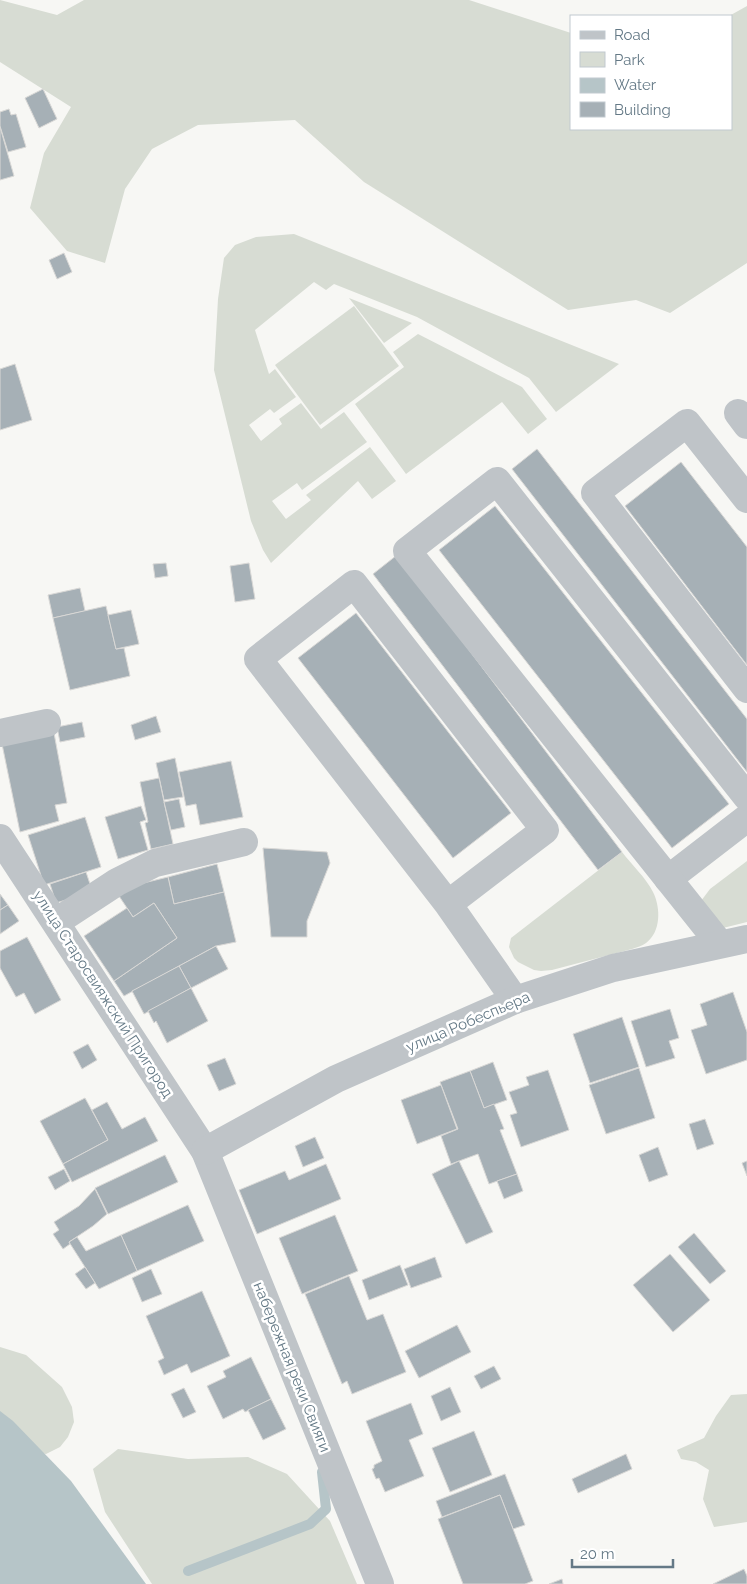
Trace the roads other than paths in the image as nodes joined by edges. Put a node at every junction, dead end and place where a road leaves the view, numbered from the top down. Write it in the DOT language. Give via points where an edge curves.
graph roads {
  1 [pos="747,499"];
  2 [pos="747,689"];
  3 [pos="47,723"];
  4 [pos="0,733"];
  5 [pos="747,797"];
  6 [pos="747,818"];
  7 [pos="0,838"];
  8 [pos="244,842"];
  9 [pos="668,879"];
  10 [pos="448,904"];
  11 [pos="56,922"];
  12 [pos="747,939"];
  13 [pos="720,944"];
  14 [pos="515,1000"];
  15 [pos="205,1151"];
  16 [pos="380,1584"];
  1 -- 2 [label="street" via="687,424 594,493"];
  3 -- 4 [label="street"];
  5 -- 9 [label="street" via="497,481 407,551"];
  6 -- 9 [label="street"];
  7 -- 11 [label="street, улица Старосвияжский Пригород"];
  8 -- 11 [label="street" via="155,863 117,882"];
  9 -- 13 [label="street"];
  10 -- 10 [label="street" via="258,659 354,584 545,830"];
  10 -- 14 [label="street"];
  11 -- 15 [label="street, улица Старосвияжский Пригород"];
  12 -- 13 [label="street, улица Робеспьера"];
  13 -- 14 [label="street, улица Робеспьера" via="613,968"];
  14 -- 15 [label="street, улица Робеспьера" via="336,1079"];
  15 -- 16 [label="street, набережная реки Свияги"];
}
